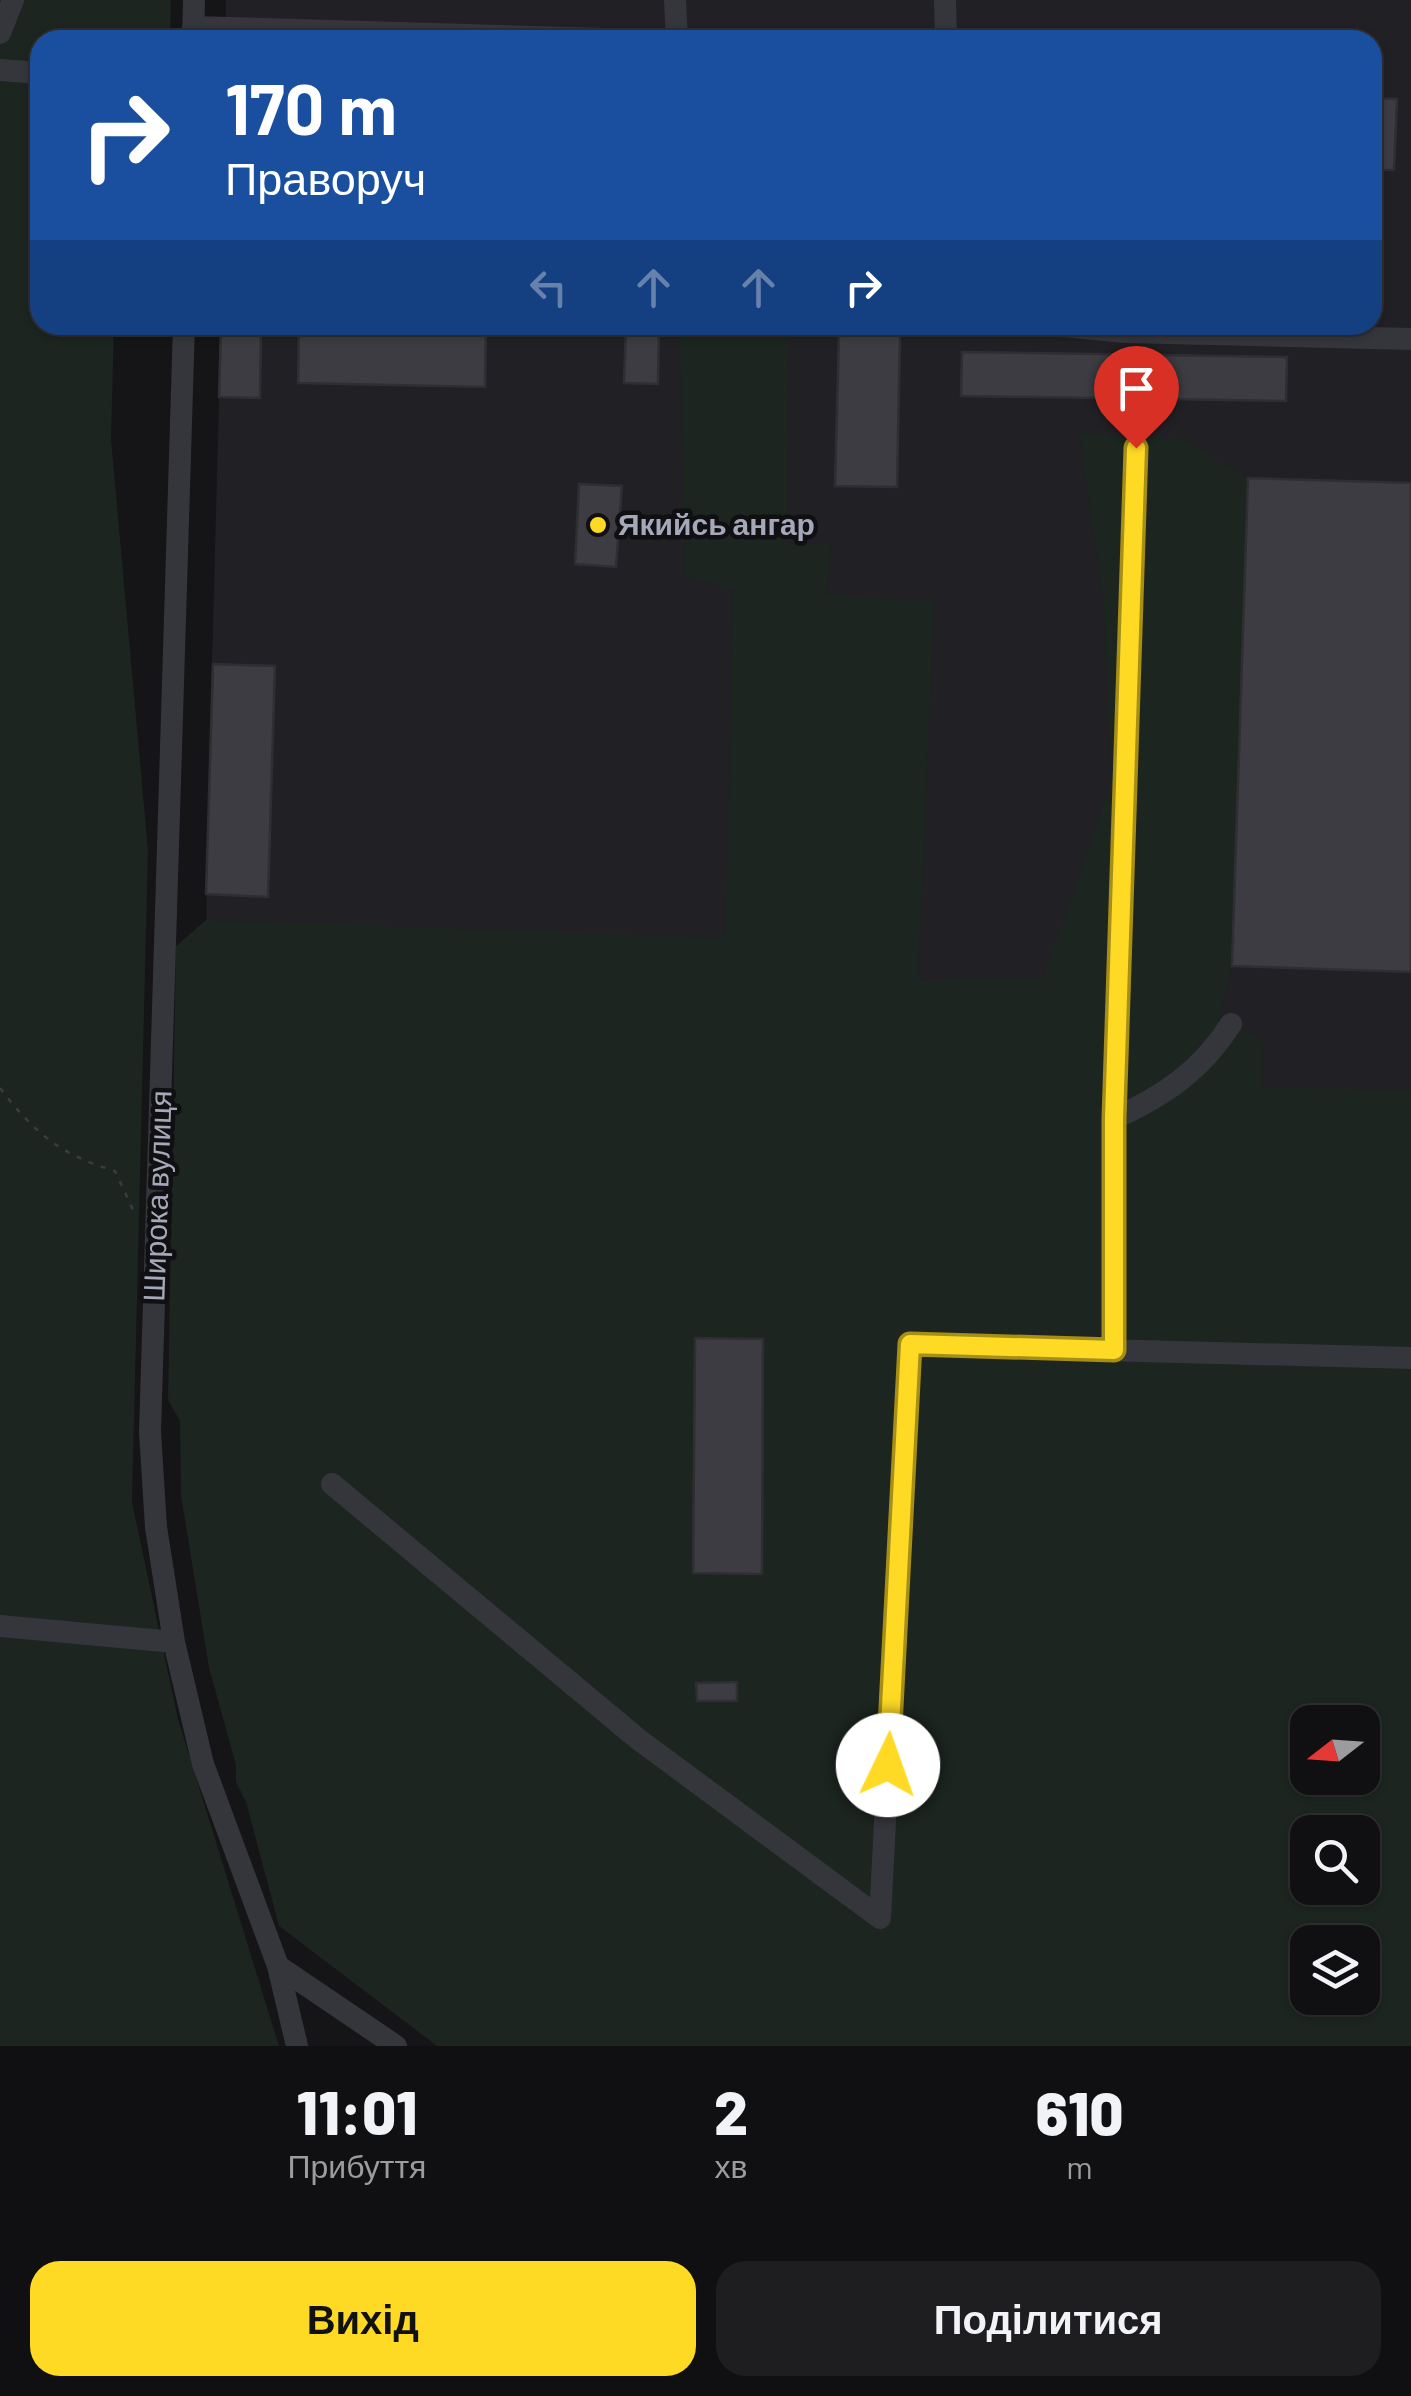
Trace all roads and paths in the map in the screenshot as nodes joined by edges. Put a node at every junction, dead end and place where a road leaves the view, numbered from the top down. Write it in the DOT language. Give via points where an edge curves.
graph roads {
  1 [pos="13,0"];
  2 [pos="194,0"];
  3 [pos="675,0"];
  4 [pos="945,0"];
  5 [pos="193,30"];
  6 [pos="676,30"];
  7 [pos="946,30"];
  8 [pos="0,33"];
  9 [pos="0,70"];
  10 [pos="30,72"];
  11 [pos="184,335"];
  12 [pos="1248,335"];
  13 [pos="1411,339"];
  14 [pos="1136,448"];
  15 [pos="1232,1024"];
  16 [pos="0,1088"];
  17 [pos="1114,1119"];
  18 [pos="140,1226"];
  19 [pos="1114,1350"];
  20 [pos="1411,1358"];
  21 [pos="332,1484"];
  22 [pos="0,1626"];
  23 [pos="174,1642"];
  24 [pos="278,1966"];
  25 [pos="297,2046"];
  26 [pos="396,2046"];
  1 -- 8 [label="street"];
  2 -- 5 [label="street"];
  3 -- 6 [label="street"];
  4 -- 7 [label="street"];
  9 -- 10 [label="street"];
  11 -- 23 [label="street, Широка вулиця" via="150,1432"];
  12 -- 13 [label="street"];
  14 -- 17 [label="street"];
  15 -- 17 [label="street" via="1180,1084"];
  16 -- 18 [label="path" via="30,1128 79,1160 115,1171"];
  17 -- 19 [label="street"];
  19 -- 20 [label="street"];
  19 -- 21 [label="street" via="910,1344 880,1918 638,1739"];
  22 -- 23 [label="street"];
  23 -- 24 [label="street, Широка вулиця" via="203,1764"];
  24 -- 25 [label="street, Широка вулиця"];
  24 -- 26 [label="street"];
}
